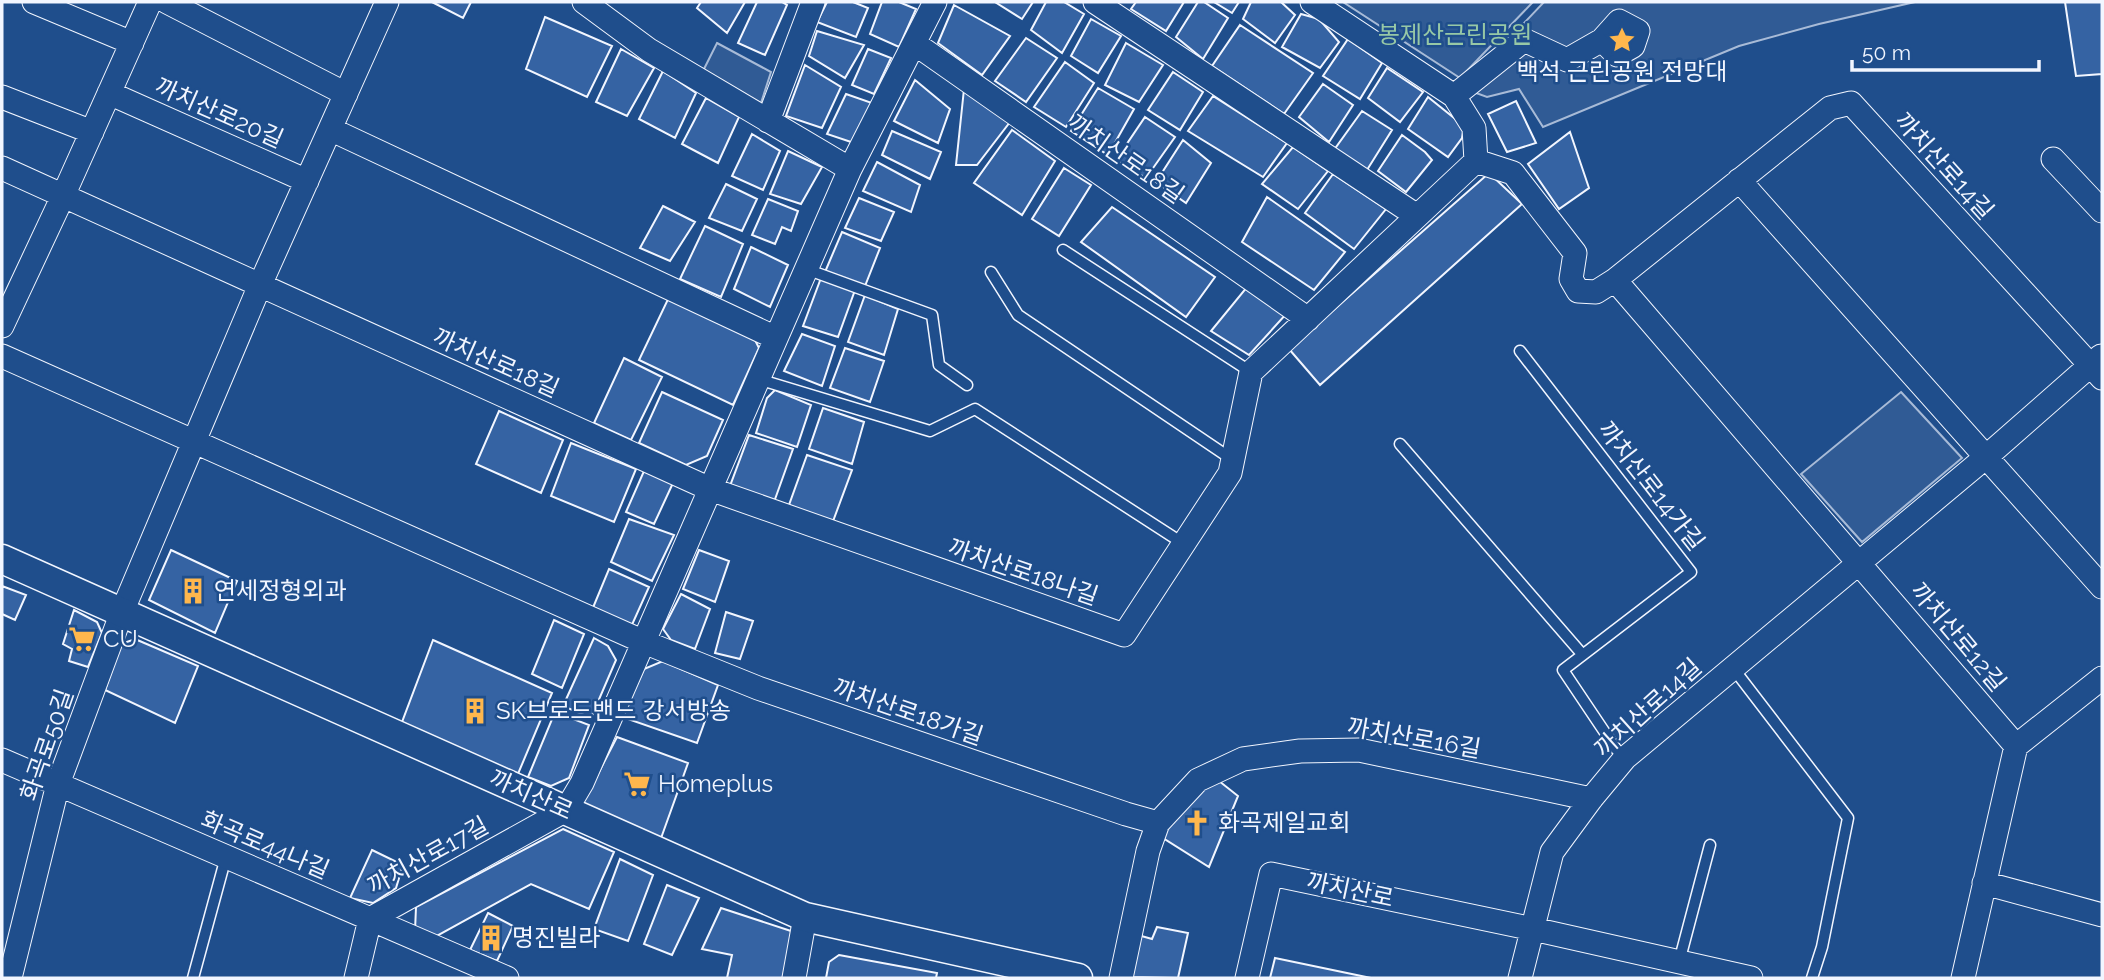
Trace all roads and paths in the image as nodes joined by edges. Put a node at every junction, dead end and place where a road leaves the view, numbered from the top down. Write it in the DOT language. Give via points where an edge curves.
graph roads {
  1 [pos="34,2"];
  2 [pos="150,2"];
  3 [pos="167,2"];
  4 [pos="387,2"];
  5 [pos="584,2"];
  6 [pos="813,2"];
  7 [pos="934,2"];
  8 [pos="1095,2"];
  9 [pos="1312,2"];
  10 [pos="1602,40"];
  11 [pos="132,43"];
  12 [pos="914,43"];
  13 [pos="109,93"];
  14 [pos="346,94"];
  15 [pos="1454,96"];
  16 [pos="2,97"];
  17 [pos="768,121"];
  18 [pos="330,129"];
  19 [pos="92,132"];
  20 [pos="2053,159"];
  21 [pos="1476,161"];
  22 [pos="2,168"];
  23 [pos="850,169"];
  24 [pos="1739,180"];
  25 [pos="307,181"];
  26 [pos="63,196"];
  27 [pos="2102,211"];
  28 [pos="1417,216"];
  29 [pos="1063,250"];
  30 [pos="806,269"];
  31 [pos="991,272"];
  32 [pos="1615,280"];
  33 [pos="260,285"];
  34 [pos="1308,319"];
  35 [pos="2,326"];
  36 [pos="776,338"];
  37 [pos="1520,351"];
  38 [pos="2,356"];
  39 [pos="2098,366"];
  40 [pos="1251,372"];
  41 [pos="758,379"];
  42 [pos="967,386"];
  43 [pos="194,442"];
  44 [pos="1399,444"];
  45 [pos="1986,457"];
  46 [pos="1233,460"];
  47 [pos="710,489"];
  48 [pos="1184,544"];
  49 [pos="2,559"];
  50 [pos="1860,562"];
  51 [pos="2102,587"];
  52 [pos="122,612"];
  53 [pos="644,642"];
  54 [pos="1582,654"];
  55 [pos="1733,668"];
  56 [pos="2102,678"];
  57 [pos="2016,746"];
  58 [pos="1625,758"];
  59 [pos="2,760"];
  60 [pos="58,784"];
  61 [pos="1591,799"];
  62 [pos="566,810"];
  63 [pos="1158,823"];
  64 [pos="1710,845"];
  65 [pos="226,857"];
  66 [pos="1984,883"];
  67 [pos="2102,915"];
  68 [pos="805,917"];
  69 [pos="370,919"];
  70 [pos="1533,929"];
  71 [pos="1679,962"];
  72 [pos="10,978"];
  73 [pos="193,978"];
  74 [pos="356,978"];
  75 [pos="507,978"];
  76 [pos="794,978"];
  77 [pos="1078,978"];
  78 [pos="1121,978"];
  79 [pos="1247,978"];
  80 [pos="1520,978"];
  81 [pos="1751,978"];
  82 [pos="1812,978"];
  83 [pos="1963,978"];
  1 -- 11 [label="street"];
  2 -- 11 [label="street"];
  3 -- 14 [label="street"];
  4 -- 14 [label="street"];
  5 -- 17 [label="street" via="649,50"];
  6 -- 17 [label="street"];
  7 -- 12 [label="street"];
  8 -- 28 [label="street"];
  9 -- 15 [label="street"];
  10 -- 15 [label="street" via="1567,60 1524,40"];
  11 -- 13 [label="street"];
  12 -- 23 [label="street"];
  12 -- 34 [label="street, 까치산로18길"];
  13 -- 19 [label="street"];
  13 -- 25 [label="street, 까치산로20길"];
  14 -- 18 [label="street"];
  15 -- 21 [label="street" via="1474,128"];
  16 -- 19 [label="street"];
  17 -- 23 [label="street"];
  18 -- 25 [label="street"];
  18 -- 36 [label="street"];
  19 -- 26 [label="street"];
  20 -- 27 [label="street"];
  21 -- 28 [label="street"];
  21 -- 32 [label="street, 까치산로14길" via="1513,173 1575,253 1571,279 1578,291 1596,292"];
  22 -- 26 [label="street"];
  23 -- 30 [label="street"];
  24 -- 32 [label="street, 까치산로14길"];
  24 -- 39 [label="street, 까치산로14길" via="1830,108 1851,103"];
  24 -- 45 [label="street"];
  25 -- 33 [label="street"];
  26 -- 33 [label="street"];
  26 -- 35 [label="street"];
  28 -- 34 [label="street"];
  29 -- 40 [label="lane"];
  30 -- 36 [label="street"];
  30 -- 42 [label="lane" via="932,315 939,365"];
  31 -- 46 [label="lane" via="1018,316"];
  32 -- 50 [label="street"];
  33 -- 43 [label="street"];
  33 -- 47 [label="street, 까치산로18길"];
  34 -- 40 [label="street"];
  36 -- 41 [label="street"];
  37 -- 54 [label="lane, 까치산로14가길" via="1691,572"];
  38 -- 43 [label="street"];
  39 -- 45 [label="street, 까치산로14길"];
  40 -- 46 [label="street, 까치산로18나길"];
  41 -- 47 [label="street"];
  41 -- 48 [label="lane" via="930,431 975,408"];
  43 -- 52 [label="street"];
  43 -- 53 [label="street"];
  44 -- 54 [label="lane"];
  45 -- 50 [label="street, 까치산로14길"];
  45 -- 51 [label="street"];
  46 -- 48 [label="street, 까치산로18나길" via="1230,473"];
  47 -- 48 [label="street, 까치산로18나길" via="1124,635"];
  47 -- 53 [label="street"];
  49 -- 52 [label="street, 까치산로"];
  50 -- 55 [label="street, 까치산로14길"];
  50 -- 57 [label="street, 까치산로12길"];
  52 -- 60 [label="street, 화곡로50길"];
  52 -- 62 [label="street, 까치산로"];
  53 -- 62 [label="street"];
  53 -- 63 [label="street, 까치산로18가길" via="758,688"];
  54 -- 58 [label="lane, 까치산로14가길" via="1563,670"];
  55 -- 58 [label="street, 까치산로14길"];
  55 -- 82 [label="lane, 까치산로14길" via="1848,818"];
  56 -- 57 [label="street"];
  57 -- 66 [label="street"];
  58 -- 61 [label="street, 까치산로14길"];
  59 -- 60 [label="street, 화곡로44나길"];
  60 -- 65 [label="street, 화곡로44나길"];
  60 -- 72 [label="street, 화곡로50길"];
  61 -- 63 [label="street, 까치산로16길" via="1359,750 1300,751 1243,759 1198,780"];
  61 -- 70 [label="street, 까치산로14길" via="1552,852"];
  62 -- 68 [label="street, 까치산로"];
  62 -- 69 [label="street, 까치산로17길"];
  63 -- 78 [label="street, 까치산로16길"];
  64 -- 71 [label="lane"];
  65 -- 69 [label="street, 화곡로44나길"];
  65 -- 73 [label="lane"];
  66 -- 67 [label="street"];
  66 -- 83 [label="street"];
  68 -- 76 [label="street"];
  68 -- 77 [label="street, 까치산로"];
  69 -- 74 [label="street, 까치산로17길"];
  69 -- 75 [label="street, 화곡로44나길"];
  70 -- 71 [label="street"];
  70 -- 79 [label="street, 까치산로" via="1271,874"];
  70 -- 80 [label="street, 까치산로14길"];
  71 -- 81 [label="street"];
}
